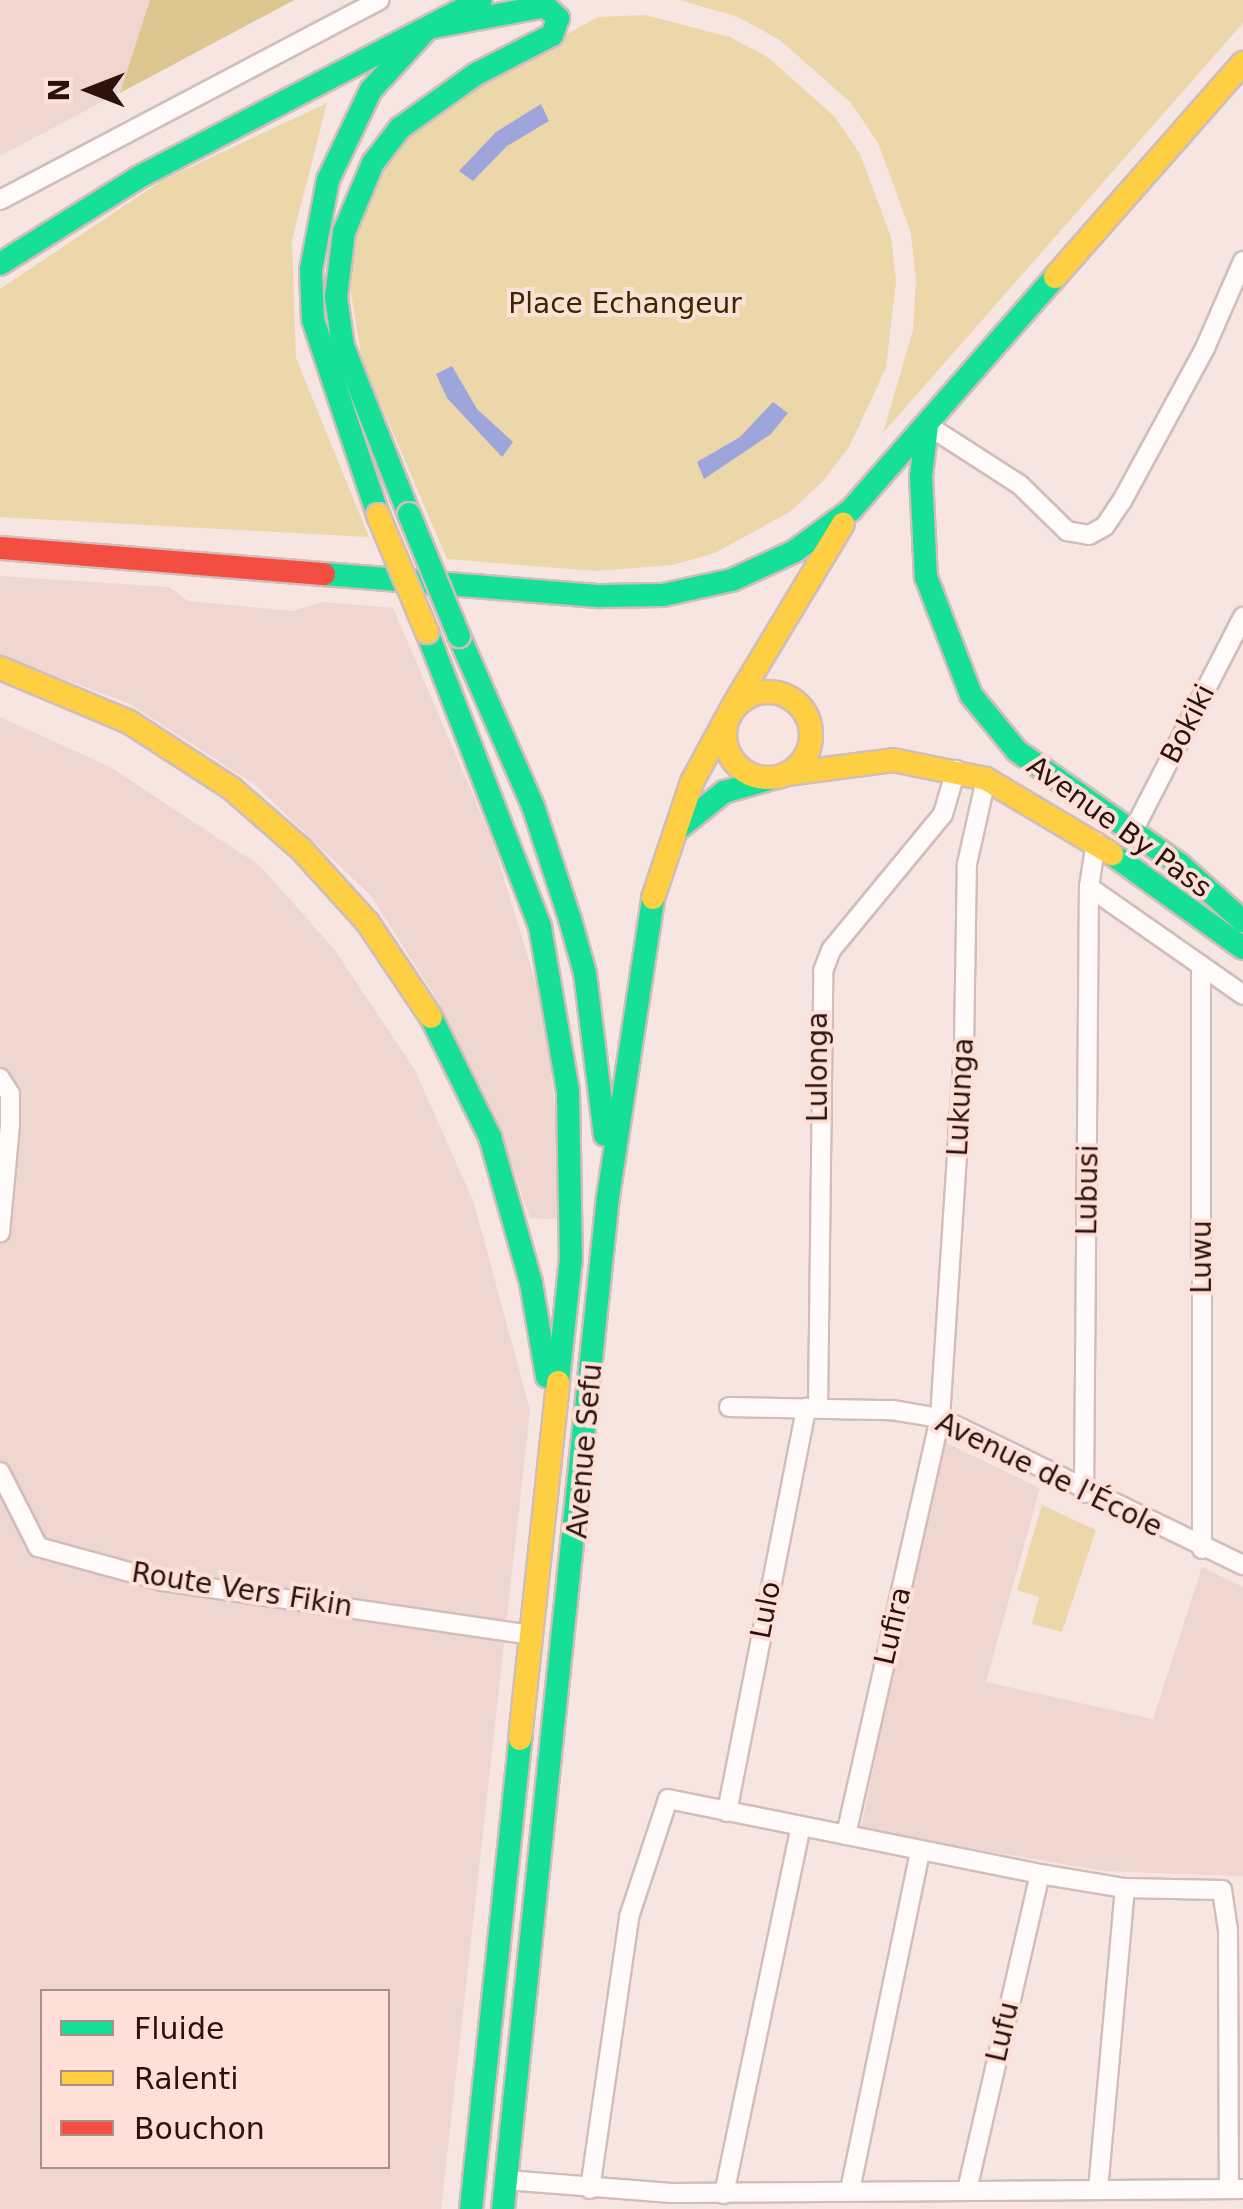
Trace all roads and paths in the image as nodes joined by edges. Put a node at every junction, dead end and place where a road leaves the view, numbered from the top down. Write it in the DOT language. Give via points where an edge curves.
graph roads {
  1 [pos="379,0"];
  2 [pos="482,0"];
  3 [pos="428,28"];
  4 [pos="1243,63"];
  5 [pos="0,200"];
  6 [pos="1243,262"];
  7 [pos="0,264"];
  8 [pos="927,426"];
  9 [pos="850,510"];
  10 [pos="0,548"];
  11 [pos="761,567"];
  12 [pos="788,613"];
  13 [pos="1243,617"];
  14 [pos="0,668"];
  15 [pos="730,710"];
  16 [pos="956,770"];
  17 [pos="780,776"];
  18 [pos="986,779"];
  19 [pos="1132,830"];
  20 [pos="673,833"];
  21 [pos="1096,842"];
  22 [pos="1089,888"];
  23 [pos="1243,920"];
  24 [pos="1243,948"];
  25 [pos="1201,965"];
  26 [pos="1243,995"];
  27 [pos="0,1078"];
  28 [pos="608,1197"];
  29 [pos="0,1233"];
  30 [pos="729,1407"];
  31 [pos="812,1408"];
  32 [pos="940,1418"];
  33 [pos="553,1429"];
  34 [pos="0,1472"];
  35 [pos="1084,1492"];
  36 [pos="542,1525"];
  37 [pos="578,1529"];
  38 [pos="1202,1548"];
  39 [pos="1243,1565"];
  40 [pos="532,1634"];
  41 [pos="727,1812"];
  42 [pos="801,1826"];
  43 [pos="846,1835"];
  44 [pos="920,1850"];
  45 [pos="1040,1874"];
  46 [pos="1126,1888"];
  47 [pos="1236,1931"];
  48 [pos="506,2180"];
  49 [pos="590,2189"];
  50 [pos="1236,2189"];
  51 [pos="850,2190"];
  52 [pos="967,2190"];
  53 [pos="1098,2190"];
  54 [pos="724,2194"];
  55 [pos="609,2199"];
  56 [pos="923,2199"];
  57 [pos="671,2201"];
  58 [pos="785,2201"];
  59 [pos="471,2209"];
  60 [pos="503,2209"];
  1 -- 5 [label="street"];
  2 -- 3 [label="main road"];
  3 -- 7 [label="main road" via="138,176"];
  3 -- 28 [label="main road, bridge" via="545,6 559,23 552,35 476,74 400,128 373,163 344,232 336,286 343,346 533,806 586,973"];
  3 -- 33 [label="main road, bridge" via="354,116 328,180 311,270 321,360 516,853 563,1032 570,1258"];
  4 -- 8 [label="main road"];
  6 -- 8 [label="street" via="1122,501 1088,535 1068,531 1005,474"];
  8 -- 9 [label="main road"];
  8 -- 19 [label="main road, Avenue By Pass" via="921,476 926,577 944,638 997,731 1053,780"];
  9 -- 11 [label="main road"];
  9 -- 12 [label="main road, Avenue Sefu"];
  10 -- 11 [label="main road" via="630,597 698,590"];
  11 -- 12 [label="main road" via="787,572"];
  12 -- 15 [label="main road, Avenue Sefu"];
  13 -- 19 [label="street, Bokiki"];
  14 -- 33 [label="main road" via="129,722 232,788 301,848 368,923 431,1016 490,1137 541,1329"];
  15 -- 17 [label="main road" via="724,731 730,756 748,774"];
  15 -- 17 [label="main road" via="762,692 791,698 802,709 811,737 800,765"];
  15 -- 20 [label="main road, Avenue Sefu"];
  16 -- 17 [label="main road, Avenue By Pass" via="893,760 841,762"];
  16 -- 18 [label="main road, Avenue By Pass"];
  16 -- 31 [label="street, Lulonga" via="943,814 831,950 822,971"];
  17 -- 20 [label="main road, Avenue By Pass" via="724,792"];
  18 -- 21 [label="main road, Avenue By Pass"];
  18 -- 32 [label="street, Lukunga" via="966,864 964,1047"];
  19 -- 23 [label="main road, Avenue By Pass"];
  20 -- 28 [label="main road, Avenue Sefu" via="654,893"];
  21 -- 22 [label="street, Lubusi"];
  21 -- 24 [label="main road, Avenue By Pass"];
  22 -- 25 [label="street"];
  22 -- 35 [label="street, Lubusi"];
  25 -- 26 [label="street"];
  25 -- 38 [label="street, Luwu"];
  27 -- 29 [label="street" via="10,1094 10,1125"];
  28 -- 37 [label="main road, Avenue Sefu"];
  30 -- 31 [label="street, Avenue de l'École"];
  31 -- 32 [label="street, Avenue de l'École"];
  31 -- 41 [label="street, Lulo"];
  32 -- 35 [label="street, Avenue de l'École"];
  32 -- 43 [label="street, Lufira"];
  33 -- 36 [label="main road, Avenue Sefu"];
  34 -- 40 [label="street, Route Vers Fikin" via="38,1547 162,1582"];
  35 -- 38 [label="street, Avenue de l'École"];
  36 -- 37 [label="main road"];
  36 -- 40 [label="main road, Avenue Sefu"];
  37 -- 48 [label="main road, Avenue Sefu"];
  38 -- 39 [label="street, Avenue de l'École"];
  40 -- 59 [label="main road, Avenue Sefu"];
  41 -- 42 [label="street"];
  41 -- 49 [label="street" via="668,1799 629,1916"];
  42 -- 43 [label="street"];
  42 -- 54 [label="street"];
  43 -- 44 [label="street"];
  44 -- 45 [label="street"];
  44 -- 51 [label="street"];
  45 -- 46 [label="street"];
  45 -- 52 [label="street, Lufu"];
  46 -- 47 [label="street" via="1216,1887 1226,1896"];
  46 -- 53 [label="street"];
  47 -- 50 [label="street"];
  48 -- 49 [label="street"];
  48 -- 60 [label="main road, Avenue Sefu"];
  49 -- 55 [label="street"];
  50 -- 53 [label="street"];
  51 -- 56 [label="street"];
  51 -- 58 [label="street"];
  52 -- 53 [label="street"];
  52 -- 56 [label="street"];
  54 -- 57 [label="street"];
  54 -- 58 [label="street"];
  55 -- 57 [label="street"];
}
